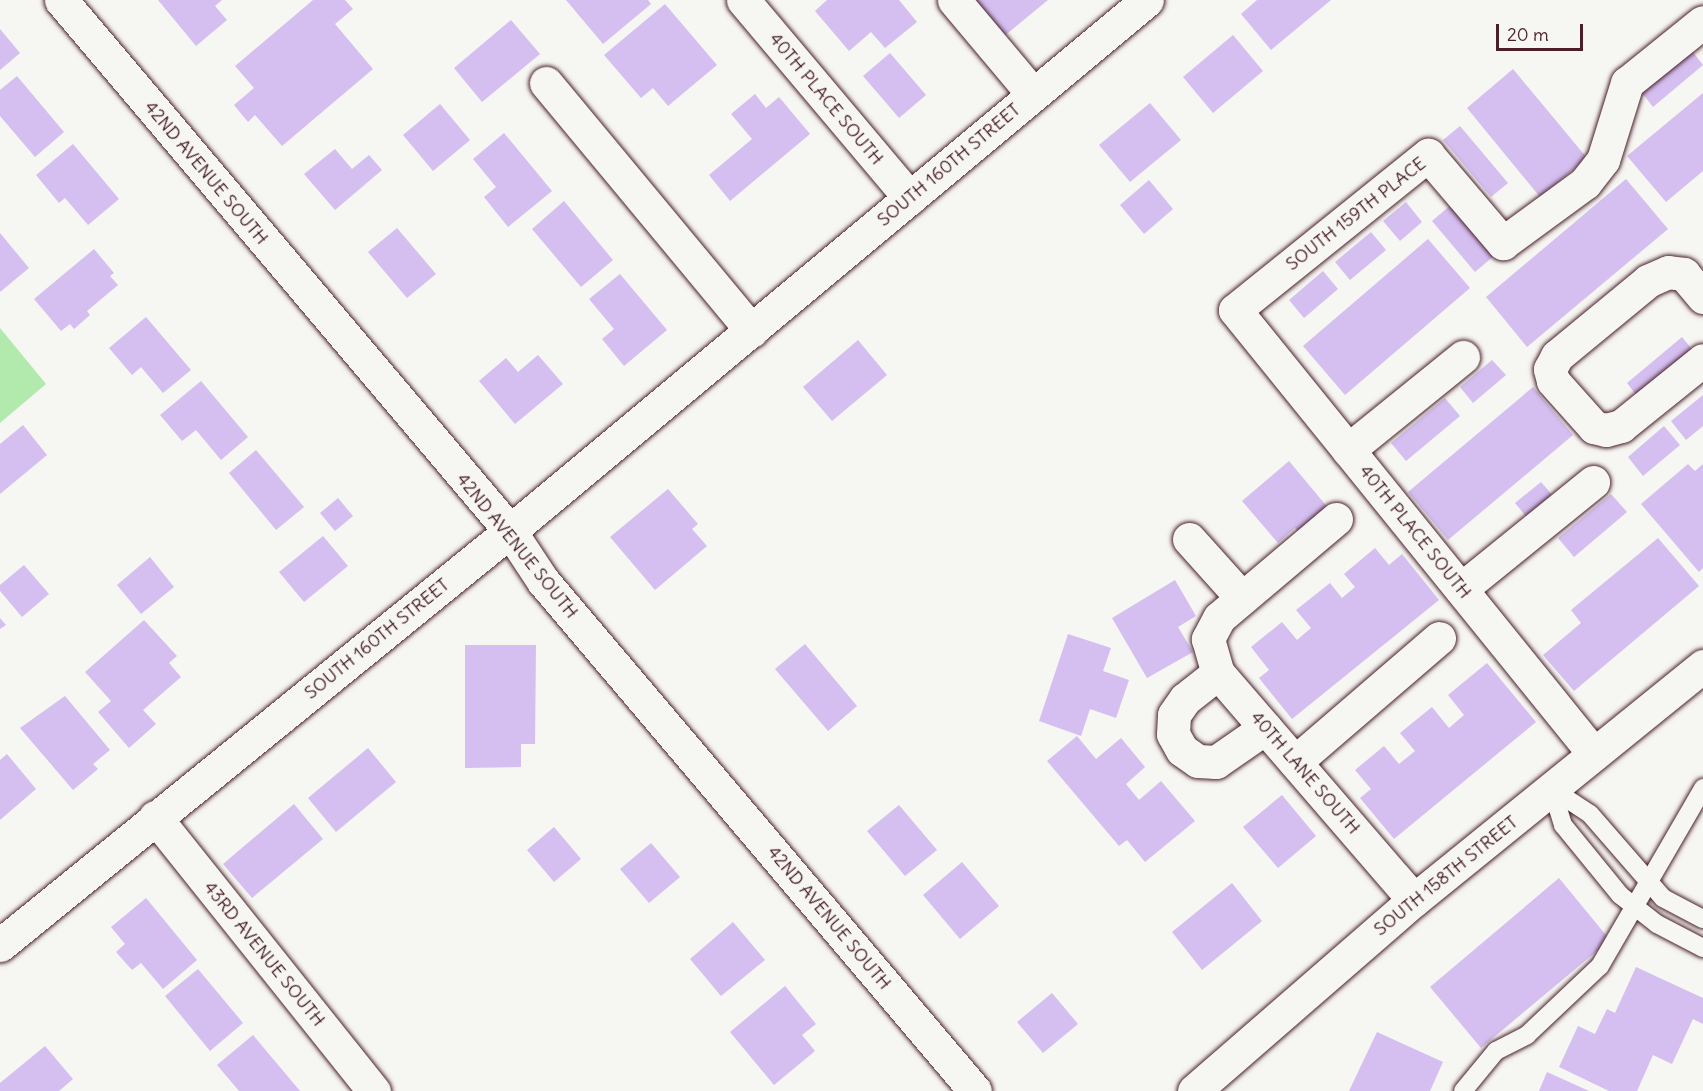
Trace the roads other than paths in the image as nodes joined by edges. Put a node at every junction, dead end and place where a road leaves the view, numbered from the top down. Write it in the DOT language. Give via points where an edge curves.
graph roads {
  1 [pos="61,0"];
  2 [pos="742,0"];
  3 [pos="954,0"];
  4 [pos="1147,0"];
  5 [pos="1703,22"];
  6 [pos="546,83"];
  7 [pos="1033,94"];
  8 [pos="910,198"];
  9 [pos="1703,297"];
  10 [pos="1235,310"];
  11 [pos="752,331"];
  12 [pos="1463,357"];
  13 [pos="1703,360"];
  14 [pos="1348,450"];
  15 [pos="1593,482"];
  16 [pos="1336,519"];
  17 [pos="510,531"];
  18 [pos="1189,539"];
  19 [pos="1461,589"];
  20 [pos="1241,597"];
  21 [pos="1439,638"];
  22 [pos="1703,666"];
  23 [pos="1218,673"];
  24 [pos="1265,728"];
  25 [pos="1594,754"];
  26 [pos="1295,762"];
  27 [pos="1703,788"];
  28 [pos="1552,789"];
  29 [pos="155,817"];
  30 [pos="1650,882"];
  31 [pos="1414,900"];
  32 [pos="1635,906"];
  33 [pos="1703,919"];
  34 [pos="0,945"];
  35 [pos="1703,948"];
  36 [pos="374,1091"];
  37 [pos="975,1091"];
  38 [pos="1194,1091"];
  39 [pos="1463,1091"];
  1 -- 17 [label="street, 42ND AVENUE SOUTH"];
  2 -- 8 [label="street, 40TH PLACE SOUTH"];
  3 -- 7 [label="street"];
  4 -- 7 [label="street, SOUTH 160TH STREET"];
  5 -- 10 [label="street, SOUTH 159TH PLACE" via="1627,83 1603,160 1585,183 1503,243 1428,154"];
  6 -- 11 [label="street"];
  7 -- 8 [label="street, SOUTH 160TH STREET"];
  8 -- 11 [label="street, SOUTH 160TH STREET"];
  9 -- 13 [label="street" via="1684,274 1668,272 1648,281 1557,356 1550,369 1554,381 1593,427 1606,430 1621,426"];
  10 -- 14 [label="street, 40TH PLACE SOUTH"];
  11 -- 17 [label="street, SOUTH 160TH STREET"];
  12 -- 14 [label="street"];
  14 -- 19 [label="street, 40TH PLACE SOUTH"];
  15 -- 19 [label="street"];
  16 -- 20 [label="street"];
  17 -- 29 [label="street, SOUTH 160TH STREET"];
  17 -- 37 [label="street, 42ND AVENUE SOUTH" via="543,581"];
  18 -- 20 [label="street"];
  19 -- 25 [label="street, 40TH PLACE SOUTH"];
  20 -- 23 [label="street, 40TH LANE SOUTH" via="1219,618 1208,639"];
  21 -- 26 [label="street"];
  22 -- 25 [label="street, SOUTH 158TH STREET"];
  23 -- 24 [label="street, 40TH LANE SOUTH"];
  23 -- 24 [label="street" via="1185,699 1174,714 1173,734 1182,750 1197,761 1216,762"];
  24 -- 26 [label="street, 40TH LANE SOUTH"];
  25 -- 28 [label="street, SOUTH 158TH STREET"];
  26 -- 31 [label="street, 40TH LANE SOUTH"];
  27 -- 30 [label="lane"];
  28 -- 30 [label="lane" via="1590,814"];
  28 -- 31 [label="street, SOUTH 158TH STREET"];
  28 -- 32 [label="lane" via="1563,825 1620,895"];
  29 -- 34 [label="street, SOUTH 160TH STREET"];
  29 -- 36 [label="street, 43RD AVENUE SOUTH"];
  30 -- 32 [label="lane"];
  30 -- 33 [label="lane" via="1663,898"];
  31 -- 38 [label="street, SOUTH 158TH STREET"];
  32 -- 35 [label="lane" via="1657,924"];
  32 -- 39 [label="lane" via="1600,966 1578,991 1527,1035 1496,1051"];
}
